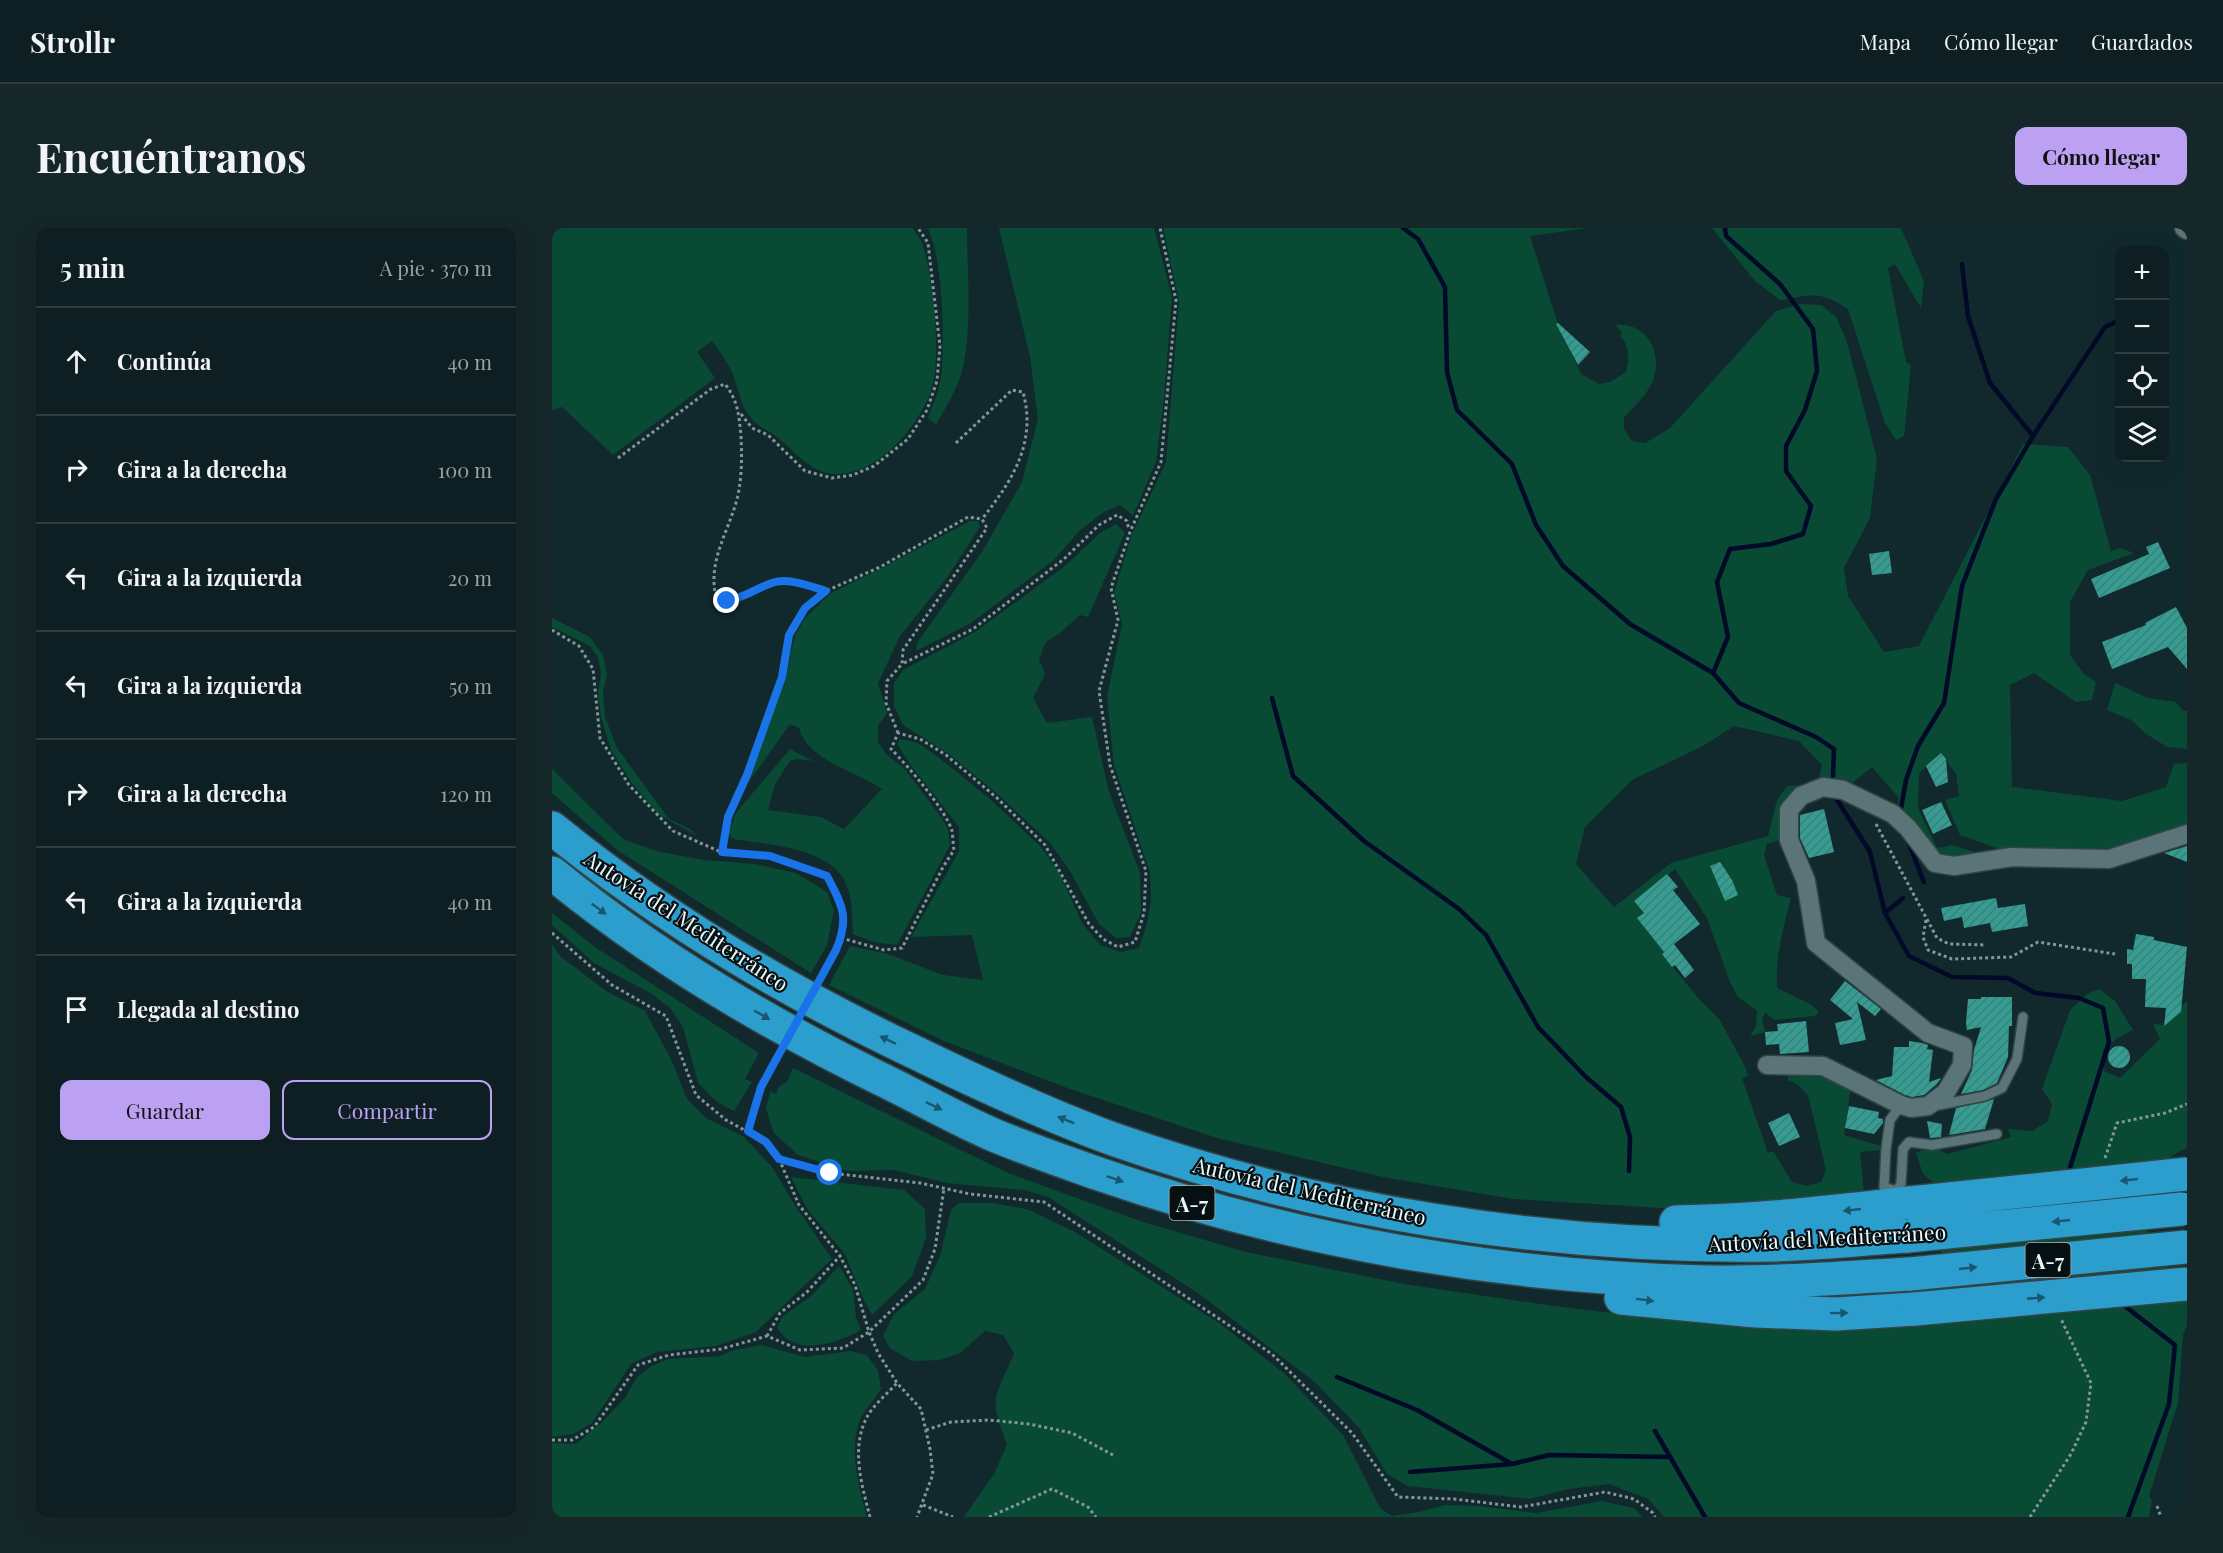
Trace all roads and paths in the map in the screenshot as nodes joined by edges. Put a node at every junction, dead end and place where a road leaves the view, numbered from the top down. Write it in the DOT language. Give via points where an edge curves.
graph roads {
  1 [pos="918,228"];
  2 [pos="1160,228"];
  3 [pos="739,413"];
  4 [pos="956,443"];
  5 [pos="618,458"];
  6 [pos="982,519"];
  7 [pos="1130,532"];
  8 [pos="826,591"];
  9 [pos="552,630"];
  10 [pos="902,664"];
  11 [pos="898,733"];
  12 [pos="1865,801"];
  13 [pos="552,828"];
  14 [pos="2187,834"];
  15 [pos="722,852"];
  16 [pos="552,873"];
  17 [pos="1926,920"];
  18 [pos="552,933"];
  19 [pos="841,938"];
  20 [pos="1986,945"];
  21 [pos="2115,954"];
  22 [pos="2023,1017"];
  23 [pos="1767,1065"];
  24 [pos="1901,1105"];
  25 [pos="1928,1106"];
  26 [pos="748,1131"];
  27 [pos="1997,1134"];
  28 [pos="779,1159"];
  29 [pos="2187,1174"];
  30 [pos="944,1188"];
  31 [pos="2185,1209"];
  32 [pos="1470,1225"];
  33 [pos="2187,1247"];
  34 [pos="1404,1252"];
  35 [pos="840,1256"];
  36 [pos="2187,1284"];
  37 [pos="869,1332"];
  38 [pos="767,1336"];
  39 [pos="897,1383"];
  40 [pos="926,1430"];
  41 [pos="552,1440"];
  42 [pos="1113,1455"];
  43 [pos="923,1505"];
  44 [pos="2157,1506"];
  45 [pos="870,1517"];
  46 [pos="917,1517"];
  47 [pos="953,1517"];
  48 [pos="989,1517"];
  49 [pos="1096,1517"];
  50 [pos="1655,1517"];
  51 [pos="2161,1517"];
  1 -- 3 [label="path" via="928,243 940,346 937,381 927,410 908,439 873,466 853,475 832,478 805,471"];
  2 -- 7 [label="path" via="1176,300 1161,462"];
  3 -- 5 [label="path" via="725,384 711,389"];
  3 -- 8 [label="path" via="742,464 738,496 714,563 716,597 727,601 743,598 777,581"];
  4 -- 6 [label="path" via="1012,390 1023,392 1027,406 1026,439 1018,467"];
  6 -- 8 [label="path" via="968,517 880,567"];
  6 -- 10 [label="path" via="987,528 903,650"];
  7 -- 10 [label="path" via="1127,521 1117,515 1099,525 1065,559 973,629"];
  7 -- 11 [label="path" via="1111,588 1118,620 1099,691 1110,765 1146,871 1143,913 1135,942 1118,947 1103,939 1089,924 1045,845 946,755 920,739"];
  8 -- 15 [label="path" via="805,608 789,635 782,677 728,817"];
  9 -- 15 [label="path" via="579,646 593,669 600,738 629,785 673,831"];
  10 -- 11 [label="path" via="887,681 886,703"];
  11 -- 19 [label="path" via="891,749 944,816 954,850 902,948 884,950"];
  12 -- 14 [label="street" via="1893,814 1935,863 1954,866 2012,857 2109,859"];
  12 -- 17 [label="path"];
  12 -- 25 [label="street" via="1843,790 1823,787 1801,796 1790,810 1790,840 1806,881 1816,943 1928,1033 1963,1046 1962,1065 1946,1092"];
  32 -- 13 [label="highway, Autovía del Mediterráneo / A-7, one-way" via="1269,1185 1110,1138 1005,1096 842,1018 715,943 591,860"];
  15 -- 19 [label="path" via="770,856 827,876 844,909"];
  16 -- 34 [label="highway, Autovía del Mediterráneo / A-7, one-way" via="701,980 825,1052 996,1136 1141,1188 1220,1211"];
  17 -- 20 [label="path" via="1937,938 1949,944"];
  17 -- 21 [label="path" via="1923,937 1928,950 1952,959 2012,957 2038,942"];
  18 -- 26 [label="path" via="612,985 666,1016 696,1095 726,1120"];
  19 -- 26 [label="path, bridge" via="761,1087"];
  22 -- 25 [label="lane" via="2017,1059 2002,1088 1985,1096"];
  23 -- 24 [label="street" via="1823,1066"];
  24 -- 25 [label="street"];
  24 -- 27 [label="lane" via="1890,1120 1886,1149 1884,1187 1896,1191 1901,1184 1903,1149 1909,1142 1932,1145"];
  26 -- 28 [label="path" via="766,1142"];
  28 -- 30 [label="path" via="830,1173"];
  28 -- 35 [label="path" via="799,1205"];
  29 -- 32 [label="highway, one-way, bridge" via="1706,1222 1610,1223 1540,1216"];
  30 -- 37 [label="path" via="935,1249 923,1281"];
  30 -- 50 [label="path" via="1044,1202 1272,1354 1352,1433 1398,1497 1521,1507 1605,1492 1634,1499"];
  31 -- 32 [label="highway, Autovía del Mediterráneo / A-7, one-way, bridge" via="1770,1245 1566,1236"];
  34 -- 33 [label="highway, Autovía del Mediterráneo / A-7, one-way, bridge" via="1583,1275 1791,1281 1910,1274"];
  34 -- 36 [label="highway, one-way, bridge" via="1456,1277 1756,1311 1836,1314"];
  35 -- 37 [label="path" via="855,1285"];
  35 -- 38 [label="path" via="807,1292 780,1313"];
  37 -- 38 [label="path" via="843,1348 811,1350 800,1350"];
  37 -- 39 [label="path"];
  38 -- 41 [label="path" via="638,1365 594,1427 573,1440"];
  39 -- 40 [label="path" via="921,1409"];
  39 -- 45 [label="path" via="866,1418 858,1444 860,1479"];
  40 -- 42 [label="path" via="951,1422 1029,1424 1072,1433"];
  40 -- 43 [label="path" via="933,1474"];
  43 -- 46 [label="path"];
  43 -- 47 [label="path"];
  44 -- 51 [label="path"];
  48 -- 49 [label="path" via="1052,1489 1088,1507"];
}
